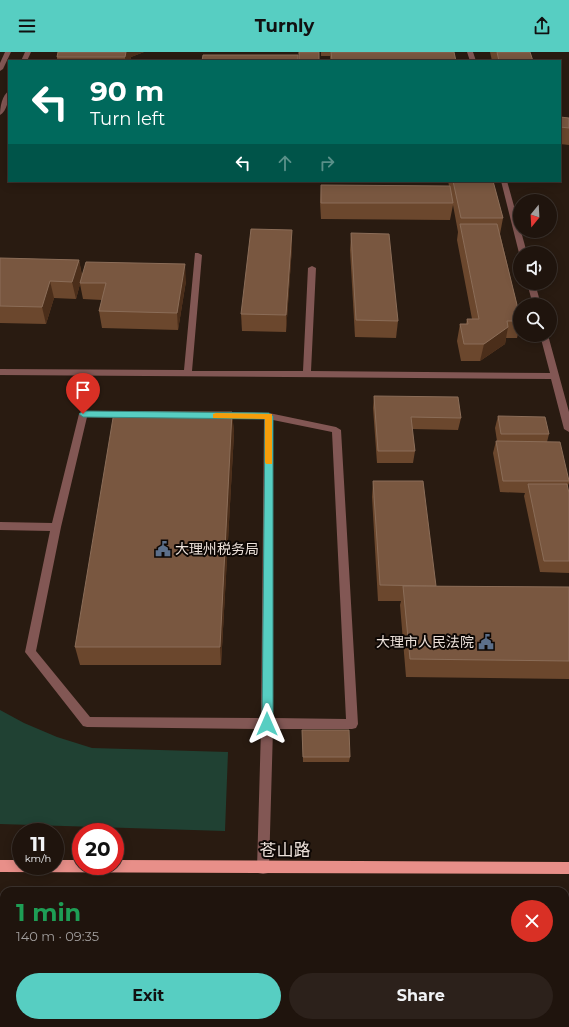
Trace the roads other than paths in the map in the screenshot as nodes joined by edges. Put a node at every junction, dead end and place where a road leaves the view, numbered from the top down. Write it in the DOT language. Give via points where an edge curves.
graph roads {
  1 [pos="8,52"];
  2 [pos="0,69"];
  3 [pos="8,94"];
  4 [pos="0,113"];
  5 [pos="504,182"];
  6 [pos="521,246"];
  7 [pos="198,255"];
  8 [pos="312,268"];
  9 [pos="546,342"];
  10 [pos="0,372"];
  11 [pos="188,373"];
  12 [pos="307,373"];
  13 [pos="555,376"];
  14 [pos="269,416"];
  15 [pos="569,429"];
  16 [pos="0,526"];
  17 [pos="56,527"];
  18 [pos="267,724"];
  19 [pos="0,866"];
  20 [pos="263,868"];
  21 [pos="569,868"];
  1 -- 2 [label="street"];
  3 -- 4 [label="street"];
  5 -- 6 [label="street"];
  7 -- 11 [label="street"];
  8 -- 12 [label="street"];
  9 -- 13 [label="street"];
  10 -- 11 [label="street"];
  11 -- 12 [label="street"];
  12 -- 13 [label="street"];
  13 -- 15 [label="street"];
  14 -- 17 [label="street" via="83,414"];
  14 -- 18 [label="street"];
  14 -- 18 [label="street" via="336,430 352,724"];
  16 -- 17 [label="street"];
  17 -- 18 [label="street" via="30,652 87,722"];
  18 -- 20 [label="street"];
  19 -- 20 [label="main road, 苍山路"];
  20 -- 21 [label="main road, 苍山路"];
}
